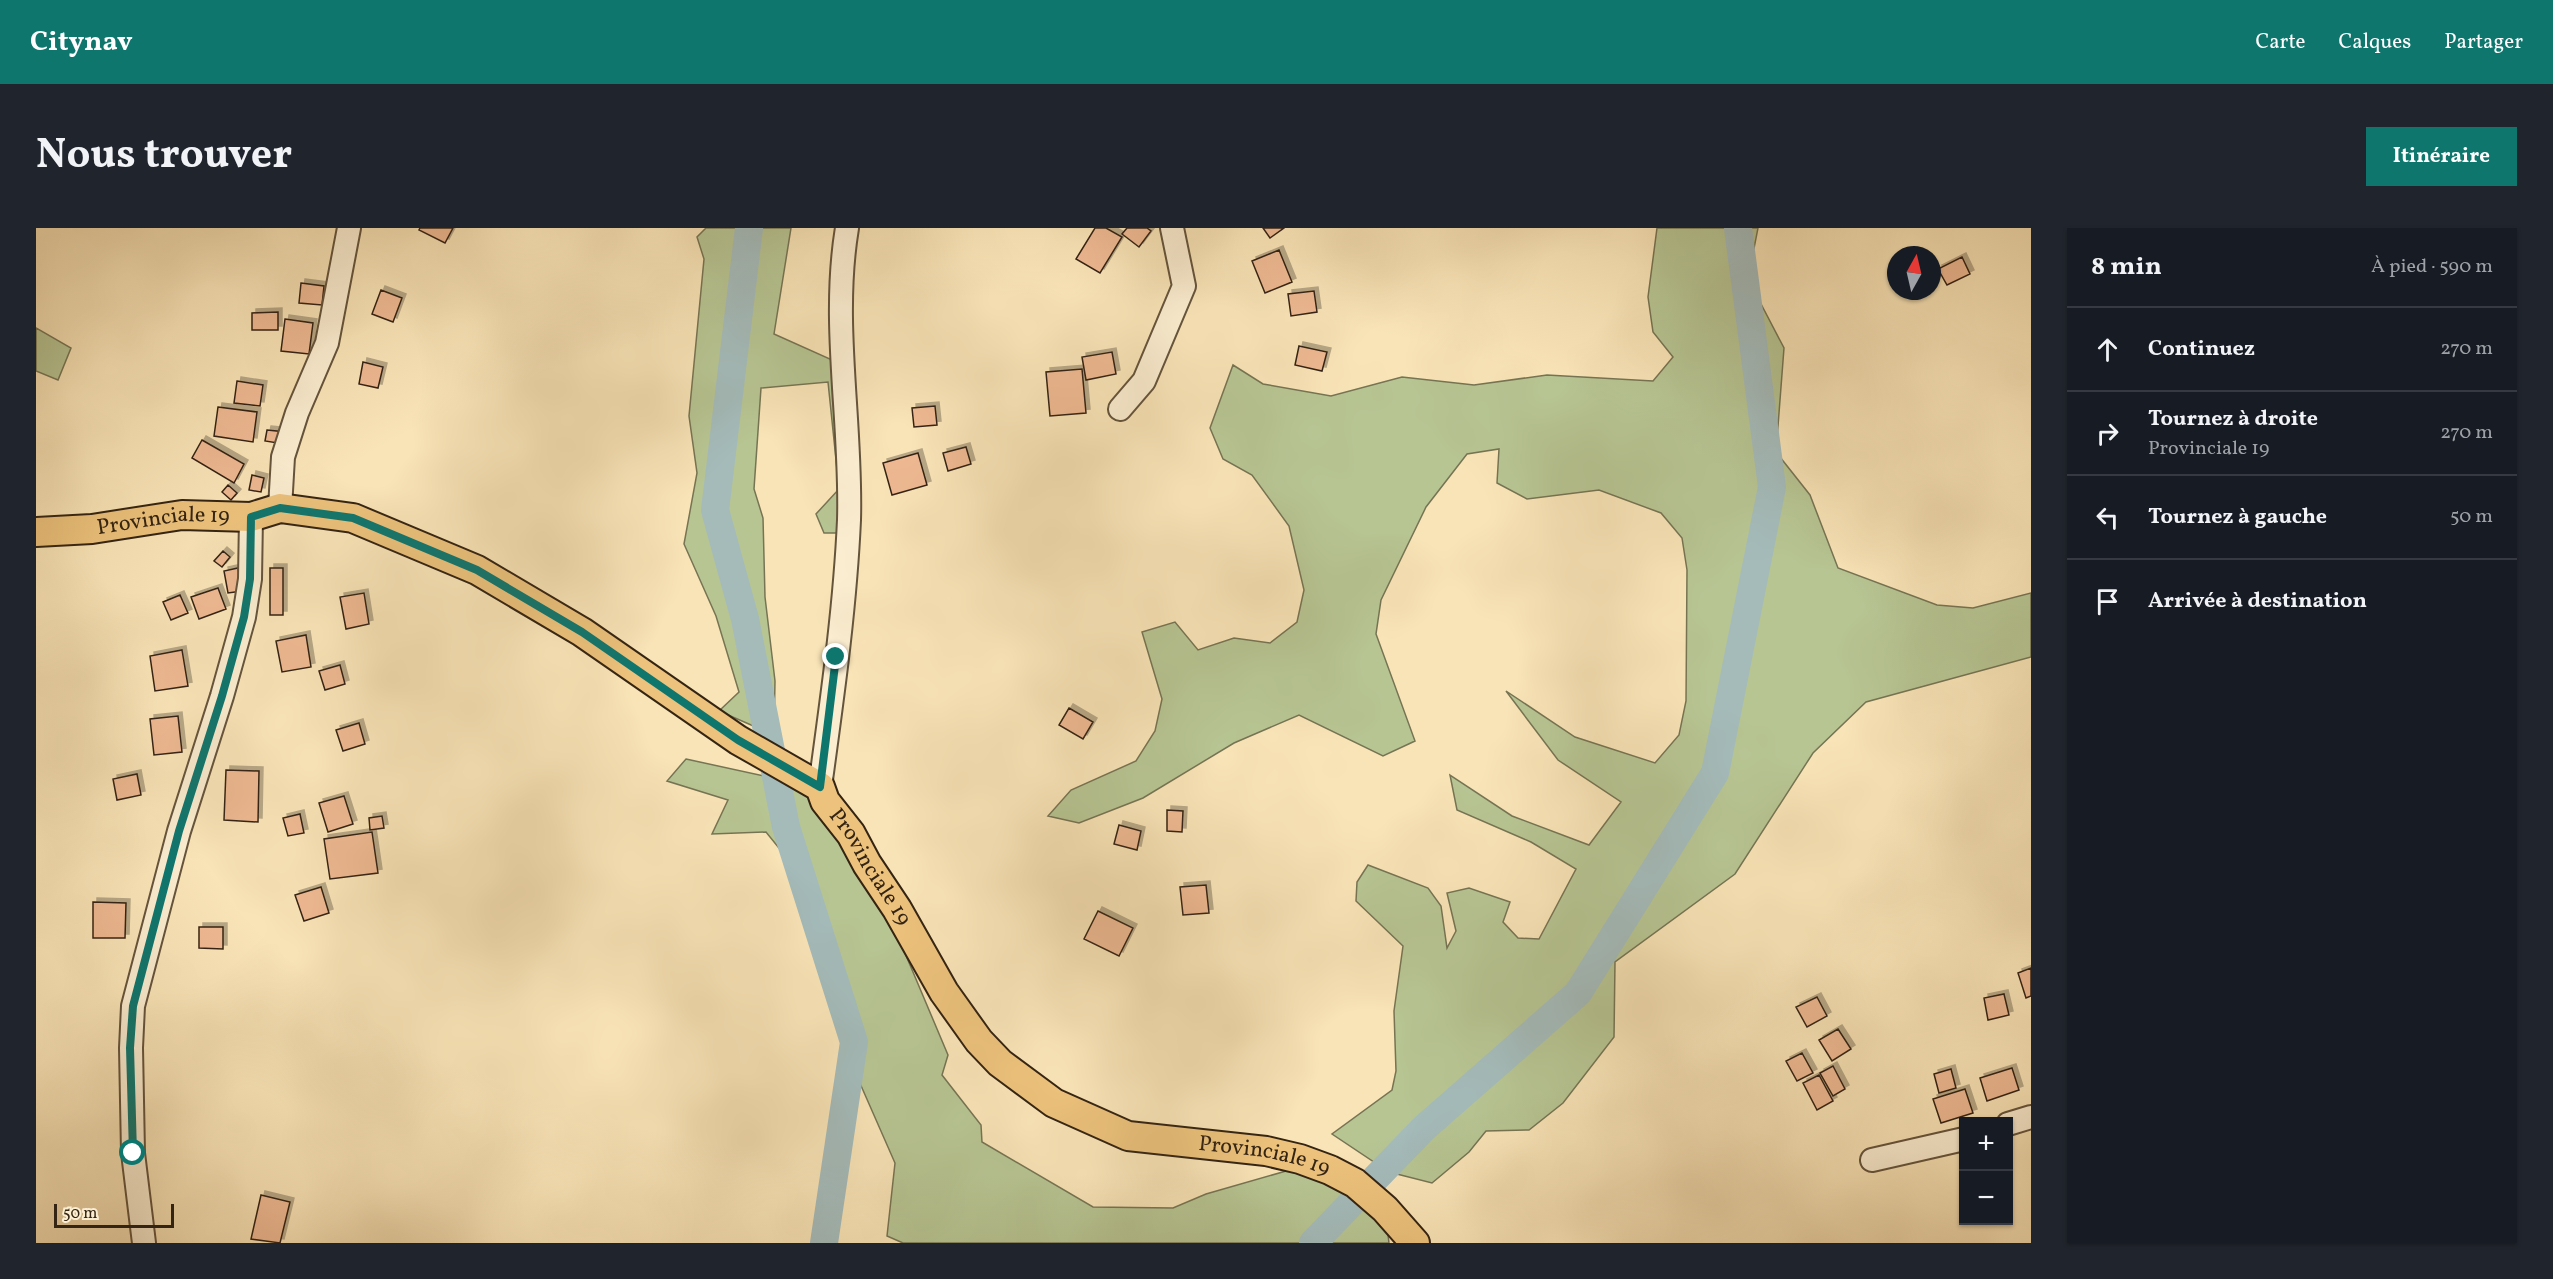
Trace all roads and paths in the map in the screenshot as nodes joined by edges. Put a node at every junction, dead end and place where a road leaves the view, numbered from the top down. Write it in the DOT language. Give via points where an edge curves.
graph roads {
  1 [pos="349,228"];
  2 [pos="847,228"];
  3 [pos="1172,228"];
  4 [pos="1120,409"];
  5 [pos="280,508"];
  6 [pos="251,517"];
  7 [pos="36,532"];
  8 [pos="820,787"];
  9 [pos="2031,1117"];
  10 [pos="2013,1123"];
  11 [pos="1959,1140"];
  12 [pos="1872,1160"];
  13 [pos="144,1243"];
  14 [pos="1415,1243"];
  1 -- 5 [label="street" via="327,343 283,457"];
  2 -- 8 [label="street" via="842,318 849,519"];
  3 -- 4 [label="street" via="1184,286 1144,381"];
  5 -- 6 [label="main road, Provinciale 19"];
  5 -- 8 [label="main road, Provinciale 19" via="353,518 477,570 582,632 738,740"];
  6 -- 7 [label="main road, Provinciale 19" via="182,515"];
  6 -- 13 [label="street" via="250,579 244,617 179,831 133,1006 133,1153"];
  8 -- 14 [label="main road, Provinciale 19" via="944,992 1000,1063 1054,1103 1128,1136 1266,1151 1330,1170 1355,1183"];
  9 -- 10 [label="street"];
  11 -- 12 [label="street"];
}
